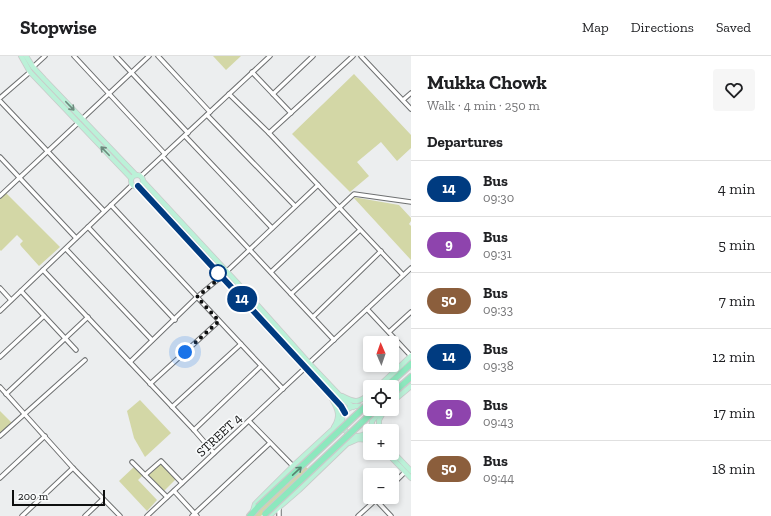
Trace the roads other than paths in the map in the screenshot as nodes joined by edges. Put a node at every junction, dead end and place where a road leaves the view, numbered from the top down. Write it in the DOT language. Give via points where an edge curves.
graph roads {
  1 [pos="21,56"];
  2 [pos="26,56"];
  3 [pos="45,56"];
  4 [pos="74,56"];
  5 [pos="116,56"];
  6 [pos="149,56"];
  7 [pos="158,56"];
  8 [pos="270,56"];
  9 [pos="313,56"];
  10 [pos="353,56"];
  11 [pos="361,56"];
  12 [pos="33,67"];
  13 [pos="30,72"];
  14 [pos="252,72"];
  15 [pos="132,73"];
  16 [pos="411,93"];
  17 [pos="109,94"];
  18 [pos="229,94"];
  19 [pos="273,94"];
  20 [pos="0,100"];
  21 [pos="403,100"];
  22 [pos="411,109"];
  23 [pos="210,112"];
  24 [pos="291,113"];
  25 [pos="207,115"];
  26 [pos="82,119"];
  27 [pos="78,123"];
  28 [pos="269,133"];
  29 [pos="186,135"];
  30 [pos="48,151"];
  31 [pos="164,156"];
  32 [pos="0,157"];
  33 [pos="136,177"];
  34 [pos="20,178"];
  35 [pos="143,182"];
  36 [pos="132,185"];
  37 [pos="318,185"];
  38 [pos="138,186"];
  39 [pos="0,196"];
  40 [pos="411,202"];
  41 [pos="111,205"];
  42 [pos="295,206"];
  43 [pos="339,207"];
  44 [pos="104,211"];
  45 [pos="88,227"];
  46 [pos="272,228"];
  47 [pos="360,230"];
  48 [pos="76,238"];
  49 [pos="66,249"];
  50 [pos="249,249"];
  51 [pos="381,251"];
  52 [pos="411,268"];
  53 [pos="43,270"];
  54 [pos="226,272"];
  55 [pos="271,272"];
  56 [pos="403,276"];
  57 [pos="221,277"];
  58 [pos="0,288"];
  59 [pos="21,292"];
  60 [pos="291,294"];
  61 [pos="197,297"];
  62 [pos="12,300"];
  63 [pos="367,309"];
  64 [pos="0,311"];
  65 [pos="411,312"];
  66 [pos="44,316"];
  67 [pos="88,317"];
  68 [pos="313,317"];
  69 [pos="175,320"];
  70 [pos="219,321"];
  71 [pos="389,332"];
  72 [pos="64,338"];
  73 [pos="152,340"];
  74 [pos="334,340"];
  75 [pos="241,344"];
  76 [pos="76,350"];
  77 [pos="411,356"];
  78 [pos="0,357"];
  79 [pos="85,360"];
  80 [pos="130,362"];
  81 [pos="309,363"];
  82 [pos="411,364"];
  83 [pos="261,366"];
  84 [pos="305,368"];
  85 [pos="411,377"];
  86 [pos="385,380"];
  87 [pos="394,380"];
  88 [pos="150,384"];
  89 [pos="411,386"];
  90 [pos="0,387"];
  91 [pos="399,388"];
  92 [pos="283,389"];
  93 [pos="329,393"];
  94 [pos="6,394"];
  95 [pos="339,394"];
  96 [pos="399,396"];
  97 [pos="363,399"];
  98 [pos="363,401"];
  99 [pos="172,407"];
  100 [pos="356,407"];
  101 [pos="363,409"];
  102 [pos="345,413"];
  103 [pos="24,414"];
  104 [pos="369,416"];
  105 [pos="377,416"];
  106 [pos="249,421"];
  107 [pos="342,421"];
  108 [pos="372,421"];
  109 [pos="372,424"];
  110 [pos="194,430"];
  111 [pos="363,434"];
  112 [pos="0,436"];
  113 [pos="45,436"];
  114 [pos="355,436"];
  115 [pos="363,439"];
  116 [pos="270,443"];
  117 [pos="345,445"];
  118 [pos="313,448"];
  119 [pos="214,454"];
  120 [pos="399,459"];
  121 [pos="396,460"];
  122 [pos="132,462"];
  123 [pos="293,466"];
  124 [pos="73,468"];
  125 [pos="409,470"];
  126 [pos="145,475"];
  127 [pos="0,478"];
  128 [pos="411,478"];
  129 [pos="399,479"];
  130 [pos="182,483"];
  131 [pos="174,491"];
  132 [pos="167,497"];
  133 [pos="103,499"];
  134 [pos="371,504"];
  135 [pos="382,504"];
  136 [pos="279,508"];
  137 [pos="195,515"];
  138 [pos="251,515"];
  139 [pos="269,515"];
  140 [pos="22,516"];
  141 [pos="85,516"];
  142 [pos="120,516"];
  143 [pos="147,516"];
  144 [pos="279,516"];
  145 [pos="358,516"];
  146 [pos="391,516"];
  1 -- 13 [label="main road"];
  2 -- 12 [label="main road"];
  3 -- 12 [label="street"];
  4 -- 17 [label="street"];
  5 -- 15 [label="street"];
  6 -- 15 [label="street"];
  7 -- 23 [label="street"];
  8 -- 14 [label="street"];
  9 -- 19 [label="street"];
  10 -- 24 [label="street"];
  11 -- 21 [label="street"];
  12 -- 26 [label="main road, one-way"];
  13 -- 20 [label="street"];
  13 -- 27 [label="main road"];
  14 -- 18 [label="street"];
  14 -- 19 [label="street"];
  15 -- 17 [label="street"];
  15 -- 29 [label="street"];
  16 -- 21 [label="street"];
  17 -- 26 [label="street"];
  17 -- 31 [label="street"];
  18 -- 23 [label="street"];
  18 -- 28 [label="street"];
  19 -- 24 [label="street"];
  20 -- 30 [label="street"];
  21 -- 22 [label="street"];
  23 -- 25 [label="street"];
  24 -- 28 [label="street"];
  25 -- 29 [label="street"];
  25 -- 42 [label="street"];
  26 -- 33 [label="main road"];
  27 -- 30 [label="street"];
  33 -- 27 [label="main road, one-way"];
  28 -- 37 [label="street"];
  29 -- 31 [label="street"];
  29 -- 46 [label="street"];
  30 -- 34 [label="street"];
  30 -- 44 [label="street"];
  31 -- 33 [label="street"];
  31 -- 50 [label="street"];
  32 -- 34 [label="street"];
  33 -- 35 [label="main road"];
  33 -- 36 [label="main road"];
  34 -- 39 [label="street"];
  34 -- 48 [label="street"];
  35 -- 38 [label="main road"];
  35 -- 54 [label="main road"];
  36 -- 38 [label="main road"];
  36 -- 41 [label="street"];
  37 -- 42 [label="street"];
  37 -- 43 [label="street"];
  38 -- 57 [label="main road"];
  40 -- 43 [label="street" via="354,194"];
  41 -- 44 [label="street"];
  41 -- 61 [label="street"];
  42 -- 46 [label="street"];
  43 -- 47 [label="street"];
  43 -- 55 [label="street"];
  44 -- 45 [label="street"];
  45 -- 48 [label="street"];
  45 -- 69 [label="street"];
  46 -- 50 [label="street"];
  47 -- 51 [label="street"];
  47 -- 60 [label="street"];
  48 -- 49 [label="street"];
  49 -- 53 [label="street"];
  49 -- 73 [label="street"];
  50 -- 54 [label="street"];
  50 -- 55 [label="street"];
  51 -- 56 [label="street"];
  51 -- 68 [label="street"];
  52 -- 56 [label="street"];
  53 -- 59 [label="street"];
  53 -- 67 [label="street"];
  54 -- 81 [label="main road"];
  55 -- 60 [label="street"];
  56 -- 63 [label="street"];
  57 -- 61 [label="street"];
  57 -- 84 [label="main road"];
  58 -- 62 [label="street"];
  59 -- 62 [label="street"];
  59 -- 66 [label="street"];
  60 -- 68 [label="street"];
  61 -- 69 [label="street"];
  61 -- 70 [label="street"];
  62 -- 64 [label="street"];
  63 -- 71 [label="street"];
  63 -- 74 [label="street"];
  65 -- 71 [label="street"];
  66 -- 72 [label="street"];
  66 -- 78 [label="street"];
  67 -- 72 [label="street"];
  67 -- 80 [label="street"];
  68 -- 74 [label="street"];
  69 -- 73 [label="street"];
  70 -- 75 [label="street"];
  70 -- 88 [label="street"];
  71 -- 77 [label="street"];
  72 -- 76 [label="street"];
  72 -- 94 [label="street"];
  73 -- 80 [label="street"];
  74 -- 81 [label="street"];
  75 -- 83 [label="street"];
  75 -- 99 [label="street"];
  77 -- 86 [label="main road"];
  79 -- 103 [label="street"];
  80 -- 88 [label="street"];
  81 -- 95 [label="main road"];
  82 -- 87 [label="highway"];
  83 -- 92 [label="street"];
  83 -- 110 [label="street"];
  84 -- 92 [label="street, STREET 4"];
  84 -- 93 [label="main road"];
  85 -- 91 [label="highway"];
  88 -- 99 [label="street"];
  89 -- 96 [label="main road"];
  90 -- 94 [label="street"];
  92 -- 106 [label="street, STREET 4"];
  93 -- 102 [label="main road"];
  93 -- 118 [label="main road" via="338,410 338,421"];
  94 -- 103 [label="street"];
  95 -- 97 [label="main road" via="350,400"];
  95 -- 100 [label="main road"];
  98 -- 100 [label="main road"];
  99 -- 110 [label="street"];
  100 -- 102 [label="main road"];
  100 -- 108 [label="main road" via="370,413"];
  138 -- 101 [label="highway, one-way, bridge"];
  102 -- 107 [label="main road"];
  103 -- 112 [label="street"];
  103 -- 113 [label="street"];
  104 -- 139 [label="highway, bridge"];
  105 -- 108 [label="main road"];
  106 -- 116 [label="street"];
  106 -- 119 [label="street, STREET 4"];
  107 -- 114 [label="main road" via="346,430"];
  107 -- 118 [label="main road"];
  108 -- 109 [label="main road"];
  110 -- 119 [label="street"];
  111 -- 114 [label="main road"];
  113 -- 124 [label="street"];
  113 -- 127 [label="street"];
  114 -- 117 [label="main road"];
  115 -- 117 [label="main road"];
  116 -- 123 [label="street"];
  116 -- 137 [label="street"];
  117 -- 136 [label="main road"];
  118 -- 123 [label="main road"];
  119 -- 130 [label="street, STREET 4"];
  120 -- 125 [label="main road"];
  121 -- 125 [label="main road"];
  122 -- 126 [label="street"];
  123 -- 138 [label="main road" via="255,504"];
  124 -- 133 [label="street"];
  124 -- 140 [label="street"];
  125 -- 128 [label="main road"];
  125 -- 129 [label="street"];
  126 -- 130 [label="street" via="161,461"];
  126 -- 132 [label="street"];
  130 -- 131 [label="street, STREET 4"];
  131 -- 132 [label="street, STREET 4"];
  131 -- 137 [label="street"];
  132 -- 143 [label="street, STREET 4"];
  133 -- 141 [label="street"];
  133 -- 142 [label="street"];
  134 -- 145 [label="street"];
  135 -- 146 [label="street"];
  136 -- 139 [label="main road"];
  136 -- 144 [label="street"];
}
